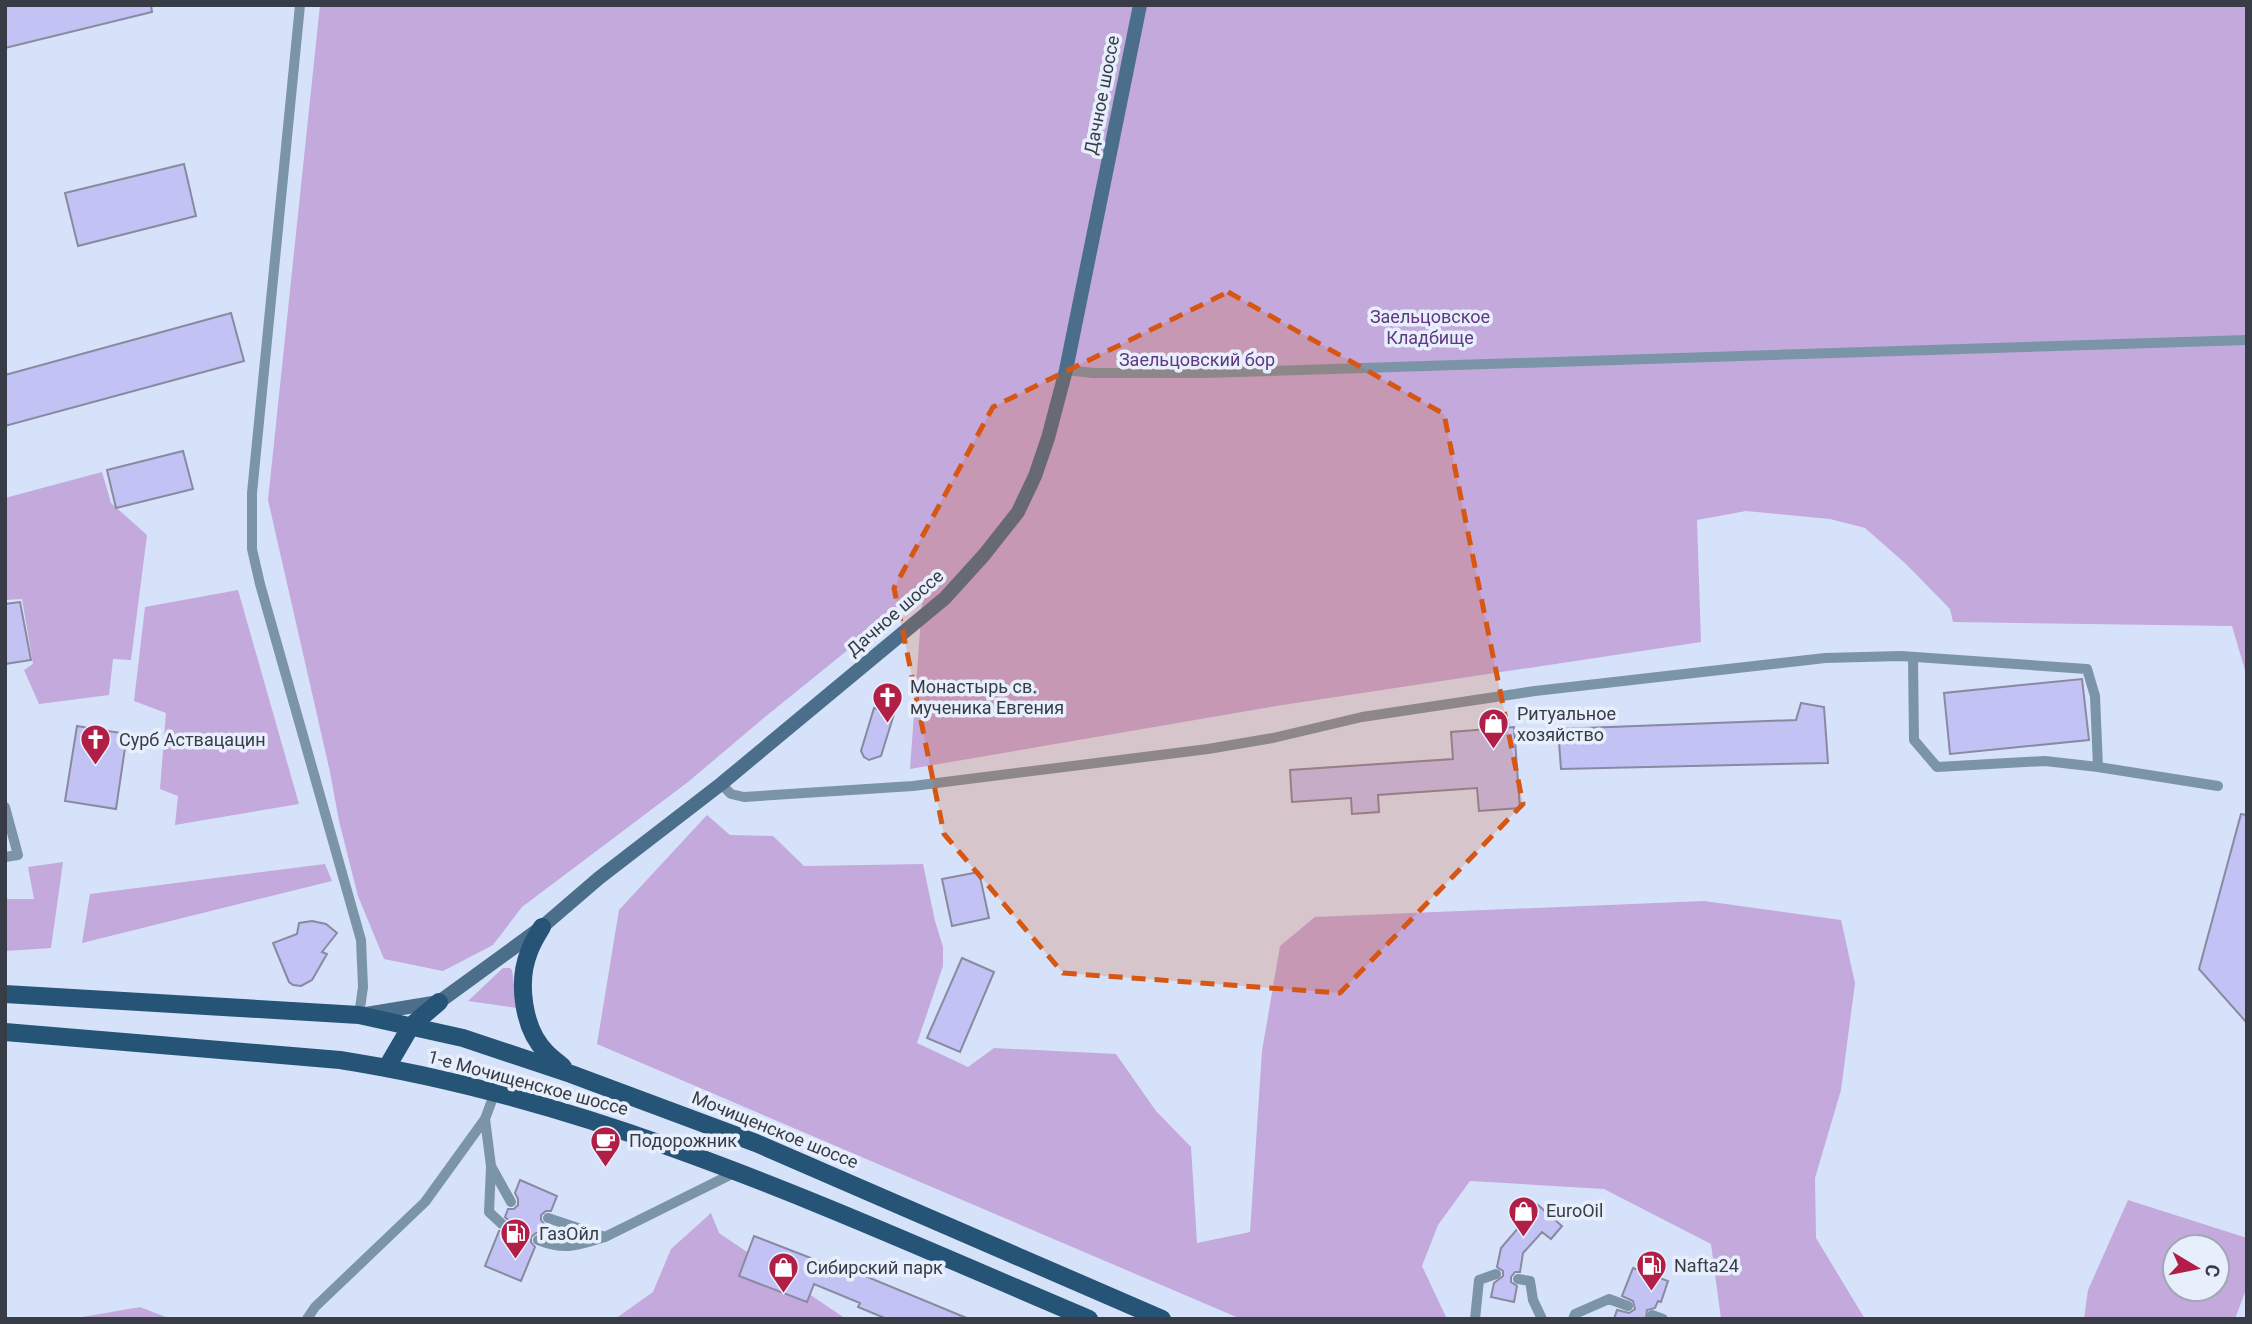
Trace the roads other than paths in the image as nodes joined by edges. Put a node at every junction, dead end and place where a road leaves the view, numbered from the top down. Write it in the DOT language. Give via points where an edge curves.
graph roads {
  1 [pos="300,5"];
  2 [pos="1140,5"];
  3 [pos="2247,340"];
  4 [pos="1066,370"];
  5 [pos="1913,658"];
  6 [pos="2098,767"];
  7 [pos="721,784"];
  8 [pos="2218,786"];
  9 [pos="5,807"];
  10 [pos="5,857"];
  11 [pos="542,927"];
  12 [pos="5,994"];
  13 [pos="439,1002"];
  14 [pos="359,1015"];
  15 [pos="411,1026"];
  16 [pos="5,1032"];
  17 [pos="387,1067"];
  18 [pos="571,1074"];
  19 [pos="495,1092"];
  20 [pos="485,1119"];
  21 [pos="491,1166"];
  22 [pos="738,1171"];
  23 [pos="511,1202"];
  24 [pos="548,1218"];
  25 [pos="502,1224"];
  26 [pos="605,1237"];
  27 [pos="538,1240"];
  28 [pos="1496,1274"];
  29 [pos="1518,1279"];
  30 [pos="1628,1306"];
  31 [pos="1652,1314"];
  32 [pos="307,1319"];
  33 [pos="1089,1319"];
  34 [pos="1162,1319"];
  35 [pos="1475,1319"];
  36 [pos="1542,1319"];
  37 [pos="1573,1319"];
  38 [pos="1663,1319"];
  1 -- 14 [label="lane" via="252,493 252,549 361,940"];
  2 -- 4 [label="street, Дачное шоссе"];
  3 -- 4 [label="lane" via="1205,373"];
  4 -- 7 [label="street, Дачное шоссе" via="1035,475 1018,512 984,555 946,598"];
  5 -- 6 [label="lane" via="2087,669 2095,696"];
  5 -- 6 [label="lane" via="1914,740 1937,767 2045,761"];
  5 -- 7 [label="lane" via="1825,658 1535,691 1362,717 1208,749 914,786 744,797 731,794"];
  6 -- 8 [label="lane"];
  7 -- 11 [label="street, Дачное шоссе"];
  9 -- 10 [label="lane" via="18,855"];
  11 -- 13 [label="street, Дачное шоссе"];
  11 -- 18 [label="main road" via="528,953 523,999 544,1051"];
  12 -- 14 [label="main road"];
  13 -- 14 [label="street"];
  13 -- 15 [label="main road"];
  14 -- 15 [label="main road, Мочищенское шоссе"];
  15 -- 17 [label="main road"];
  15 -- 18 [label="main road, Мочищенское шоссе"];
  16 -- 17 [label="main road, 1-е Мочищенское шоссе"];
  17 -- 19 [label="main road, 1-е Мочищенское шоссе"];
  18 -- 34 [label="main road, Мочищенское шоссе" via="756,1143"];
  19 -- 20 [label="lane"];
  19 -- 22 [label="main road, 1-е Мочищенское шоссе" via="581,1115"];
  20 -- 21 [label="lane"];
  20 -- 32 [label="lane" via="425,1202"];
  21 -- 23 [label="lane"];
  21 -- 25 [label="lane" via="489,1212"];
  22 -- 26 [label="lane"];
  22 -- 33 [label="main road, 1-е Мочищенское шоссе"];
  24 -- 26 [label="lane"];
  26 -- 27 [label="lane" via="573,1246"];
  28 -- 35 [label="lane" via="1479,1280"];
  29 -- 36 [label="lane" via="1530,1281"];
  30 -- 37 [label="lane" via="1609,1299"];
  31 -- 38 [label="lane"];
}
